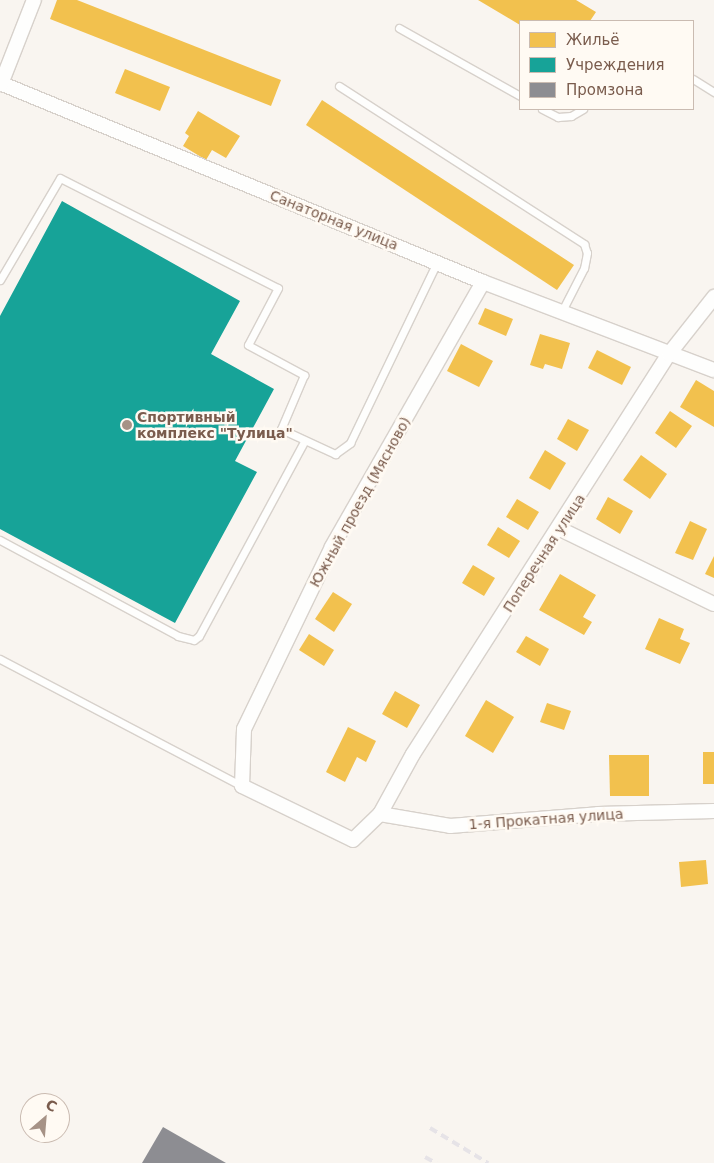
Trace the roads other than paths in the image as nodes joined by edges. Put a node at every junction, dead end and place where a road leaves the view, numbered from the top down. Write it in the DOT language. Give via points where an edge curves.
graph roads {
  1 [pos="34,0"];
  2 [pos="399,28"];
  3 [pos="694,80"];
  4 [pos="0,84"];
  5 [pos="340,86"];
  6 [pos="714,92"];
  7 [pos="519,95"];
  8 [pos="544,110"];
  9 [pos="581,110"];
  10 [pos="438,262"];
  11 [pos="0,280"];
  12 [pos="483,282"];
  13 [pos="714,297"];
  14 [pos="561,313"];
  15 [pos="670,354"];
  16 [pos="714,370"];
  17 [pos="304,442"];
  18 [pos="560,530"];
  19 [pos="0,540"];
  20 [pos="714,604"];
  21 [pos="0,659"];
  22 [pos="242,786"];
  23 [pos="714,811"];
  24 [pos="380,814"];
  1 -- 4 [label="street"];
  2 -- 7 [label="lane"];
  3 -- 6 [label="lane"];
  4 -- 10 [label="street, Санаторная улица"];
  5 -- 14 [label="lane" via="584,244 587,253 584,268"];
  8 -- 9 [label="lane" via="558,117 571,116"];
  10 -- 12 [label="street, Санаторная улица"];
  10 -- 17 [label="lane" via="346,448 329,454"];
  11 -- 17 [label="lane" via="60,178 278,288 248,346 304,375 280,427"];
  12 -- 14 [label="street, Санаторная улица"];
  12 -- 22 [label="street, Южный проезд (Мясново)" via="332,547 244,729"];
  13 -- 15 [label="street, Поперечная улица"];
  14 -- 15 [label="street, Санаторная улица"];
  15 -- 16 [label="street, Санаторная улица"];
  15 -- 18 [label="street, Поперечная улица"];
  17 -- 19 [label="lane" via="194,640 178,636"];
  18 -- 20 [label="street"];
  18 -- 24 [label="street, Поперечная улица" via="413,754"];
  21 -- 22 [label="lane"];
  22 -- 24 [label="street, Поперечная улица" via="353,840"];
  23 -- 24 [label="street, 1-я Прокатная улица" via="598,814 450,826"];
}
